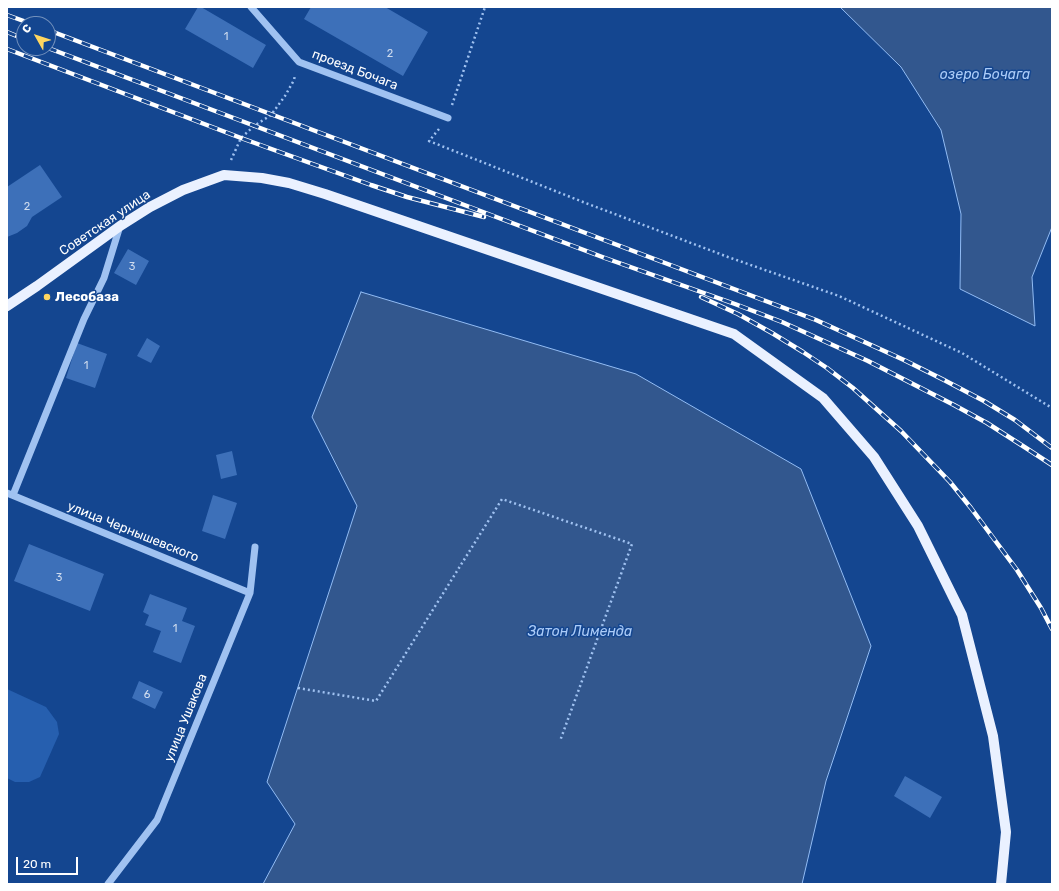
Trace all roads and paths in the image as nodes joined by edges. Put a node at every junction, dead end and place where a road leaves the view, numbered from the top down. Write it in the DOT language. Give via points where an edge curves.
graph roads {
  1 [pos="251,7"];
  2 [pos="484,7"];
  3 [pos="299,62"];
  4 [pos="448,118"];
  5 [pos="224,175"];
  6 [pos="120,226"];
  7 [pos="7,306"];
  8 [pos="1052,408"];
  9 [pos="10,494"];
  10 [pos="255,547"];
  11 [pos="250,593"];
  12 [pos="298,688"];
  13 [pos="560,741"];
  14 [pos="108,884"];
  15 [pos="1001,884"];
  1 -- 3 [label="street, проезд Бочага"];
  2 -- 4 [label="path"];
  3 -- 4 [label="street, проезд Бочага"];
  3 -- 5 [label="path" via="294,80 285,96 271,115 241,138"];
  4 -- 8 [label="path" via="429,141 590,205 840,296 962,352"];
  5 -- 6 [label="main road, Советская улица" via="183,190"];
  5 -- 15 [label="main road" via="262,178 318,192 734,334 823,398 874,457 918,526 962,615 993,736 1006,832"];
  6 -- 7 [label="main road, Советская улица"];
  6 -- 9 [label="street" via="104,278"];
  9 -- 11 [label="street, улица Чернышевского"];
  10 -- 11 [label="street, улица Ушакова"];
  11 -- 14 [label="street, улица Ушакова" via="157,820"];
  12 -- 13 [label="path" via="376,701 502,499 632,544"];
}
